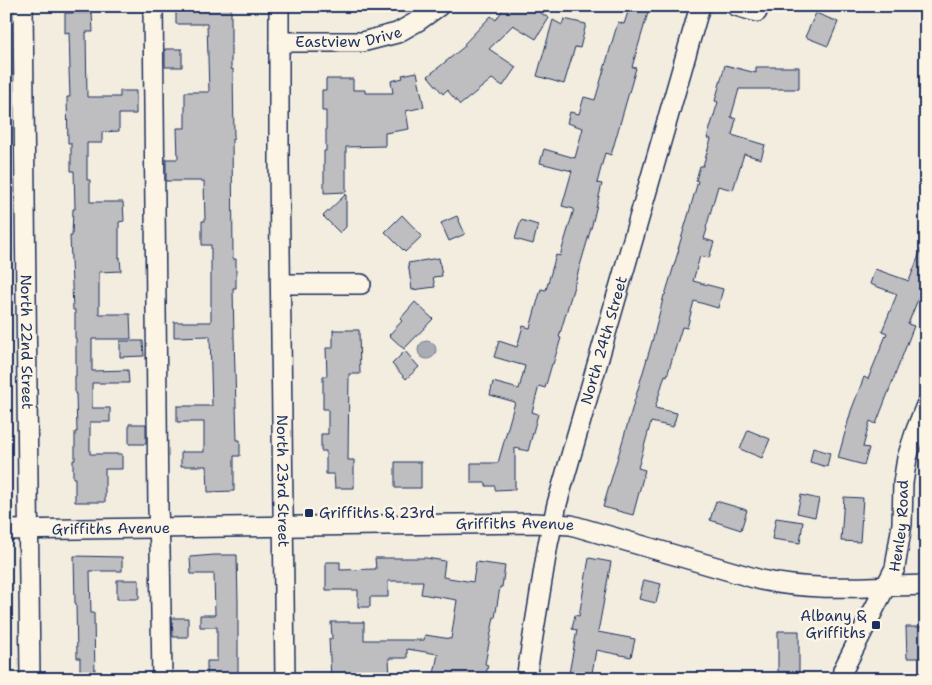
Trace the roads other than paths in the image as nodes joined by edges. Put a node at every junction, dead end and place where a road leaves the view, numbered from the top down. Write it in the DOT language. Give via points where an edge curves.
graph roads {
  1 [pos="23,6"];
  2 [pos="153,6"];
  3 [pos="279,6"];
  4 [pos="439,6"];
  5 [pos="700,6"];
  6 [pos="736,6"];
  7 [pos="757,12"];
  8 [pos="279,42"];
  9 [pos="281,284"];
  10 [pos="361,284"];
  11 [pos="926,405"];
  12 [pos="553,524"];
  13 [pos="284,526"];
  14 [pos="158,529"];
  15 [pos="6,530"];
  16 [pos="29,530"];
  17 [pos="926,585"];
  18 [pos="885,587"];
  19 [pos="30,679"];
  20 [pos="162,679"];
  21 [pos="285,679"];
  22 [pos="526,679"];
  23 [pos="842,679"];
  1 -- 16 [label="street, North 22nd Street"];
  2 -- 14 [label="street"];
  3 -- 8 [label="street, North 23rd Street"];
  4 -- 8 [label="street, Eastview Drive" via="397,32 362,42"];
  5 -- 12 [label="street, North 24th Street"];
  6 -- 7 [label="street"];
  8 -- 9 [label="street, North 23rd Street"];
  9 -- 10 [label="street"];
  9 -- 13 [label="street, North 23rd Street"];
  11 -- 18 [label="street, Henley Road" via="907,458 895,568"];
  12 -- 13 [label="street, Griffiths Avenue"];
  12 -- 18 [label="street, Griffiths Avenue" via="571,524 783,585"];
  12 -- 22 [label="street, North 24th Street"];
  13 -- 14 [label="street, Griffiths Avenue"];
  13 -- 21 [label="street, North 23rd Street"];
  14 -- 16 [label="street, Griffiths Avenue"];
  14 -- 20 [label="street"];
  15 -- 16 [label="street, Griffiths Avenue"];
  16 -- 19 [label="street, North 22nd Street"];
  17 -- 18 [label="street, Griffiths Avenue"];
  18 -- 23 [label="street, Henley Road" via="843,670"];
}
